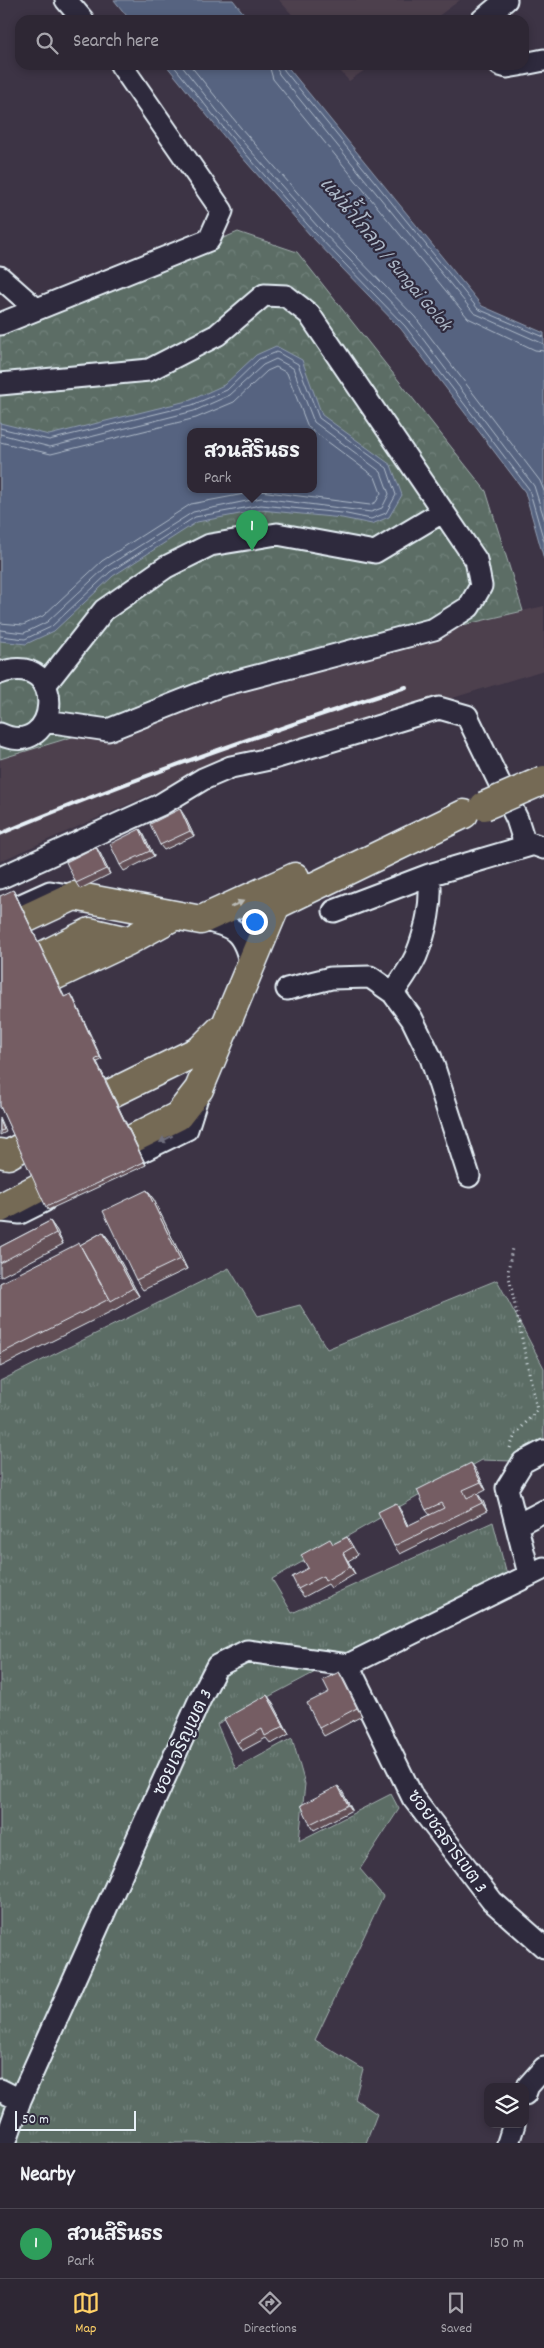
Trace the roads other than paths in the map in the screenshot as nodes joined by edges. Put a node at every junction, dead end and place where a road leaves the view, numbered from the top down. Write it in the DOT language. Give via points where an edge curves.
graph roads {
  1 [pos="66,0"];
  2 [pos="506,0"];
  3 [pos="79,15"];
  4 [pos="488,15"];
  5 [pos="544,60"];
  6 [pos="529,63"];
  7 [pos="124,70"];
  8 [pos="0,277"];
  9 [pos="36,309"];
  10 [pos="0,324"];
  11 [pos="0,384"];
  12 [pos="442,512"];
  13 [pos="0,673"];
  14 [pos="45,685"];
  15 [pos="46,721"];
  16 [pos="0,734"];
  17 [pos="544,780"];
  18 [pos="474,810"];
  19 [pos="537,846"];
  20 [pos="429,875"];
  21 [pos="0,878"];
  22 [pos="100,902"];
  23 [pos="334,911"];
  24 [pos="174,916"];
  25 [pos="201,920"];
  26 [pos="109,936"];
  27 [pos="38,942"];
  28 [pos="251,966"];
  29 [pos="287,989"];
  30 [pos="393,993"];
  31 [pos="227,1022"];
  32 [pos="123,1115"];
  33 [pos="17,1158"];
  34 [pos="469,1176"];
  35 [pos="0,1187"];
  36 [pos="0,1209"];
  37 [pos="544,1451"];
  38 [pos="544,1511"];
  39 [pos="517,1525"];
  40 [pos="536,1571"];
  41 [pos="348,1665"];
  42 [pos="544,1947"];
  43 [pos="544,2068"];
  44 [pos="529,2085"];
  45 [pos="0,2090"];
  46 [pos="20,2100"];
  47 [pos="513,2128"];
  48 [pos="5,2143"];
  49 [pos="508,2143"];
  1 -- 3 [label="street"];
  2 -- 4 [label="street"];
  5 -- 6 [label="street"];
  7 -- 9 [label="street" via="222,211 209,240"];
  8 -- 9 [label="street"];
  9 -- 10 [label="street"];
  11 -- 12 [label="street" via="149,370 217,335 264,295 286,296 310,314"];
  12 -- 14 [label="street" via="376,552 277,534 210,545 166,567 104,610"];
  12 -- 15 [label="street" via="476,560 481,586 469,607 434,629 220,686 108,730"];
  13 -- 14 [label="street" via="15,669 30,672"];
  14 -- 15 [label="street" via="50,703"];
  15 -- 16 [label="street" via="29,736 18,738"];
  17 -- 18 [label="highway, bridge"];
  25 -- 18 [label="highway, one-way" via="383,837"];
  18 -- 28 [label="highway" via="276,905"];
  19 -- 20 [label="street"];
  19 -- 21 [label="street" via="524,841 517,818 467,716 439,708 274,758 231,767 203,779 160,805"];
  20 -- 23 [label="street"];
  20 -- 30 [label="street" via="425,925 416,957"];
  22 -- 24 [label="highway"];
  22 -- 27 [label="highway"];
  22 -- 27 [label="highway" via="74,896"];
  24 -- 25 [label="highway"];
  24 -- 26 [label="highway"];
  25 -- 28 [label="street" via="232,930 244,940"];
  26 -- 27 [label="highway"];
  26 -- 27 [label="highway"];
  28 -- 31 [label="highway"];
  29 -- 30 [label="street" via="331,978 370,976"];
  30 -- 34 [label="street" via="412,1019 431,1058"];
  31 -- 32 [label="highway"];
  31 -- 32 [label="highway" via="200,1050 137,1079"];
  31 -- 32 [label="highway, one-way" via="199,1089"];
  33 -- 35 [label="highway"];
  33 -- 36 [label="highway"];
  37 -- 39 [label="street" via="523,1462 507,1488"];
  38 -- 39 [label="street"];
  39 -- 40 [label="street"];
  40 -- 41 [label="street"];
  41 -- 42 [label="street, ซอยชลธารเขต 3" via="413,1798 492,1901"];
  41 -- 46 [label="street, ซอยเจริญเขต 3" via="248,1651 217,1666"];
  43 -- 44 [label="street"];
  45 -- 46 [label="street"];
  46 -- 48 [label="street, ซอยเจริญเขต 3"];
  47 -- 49 [label="street"];
}
